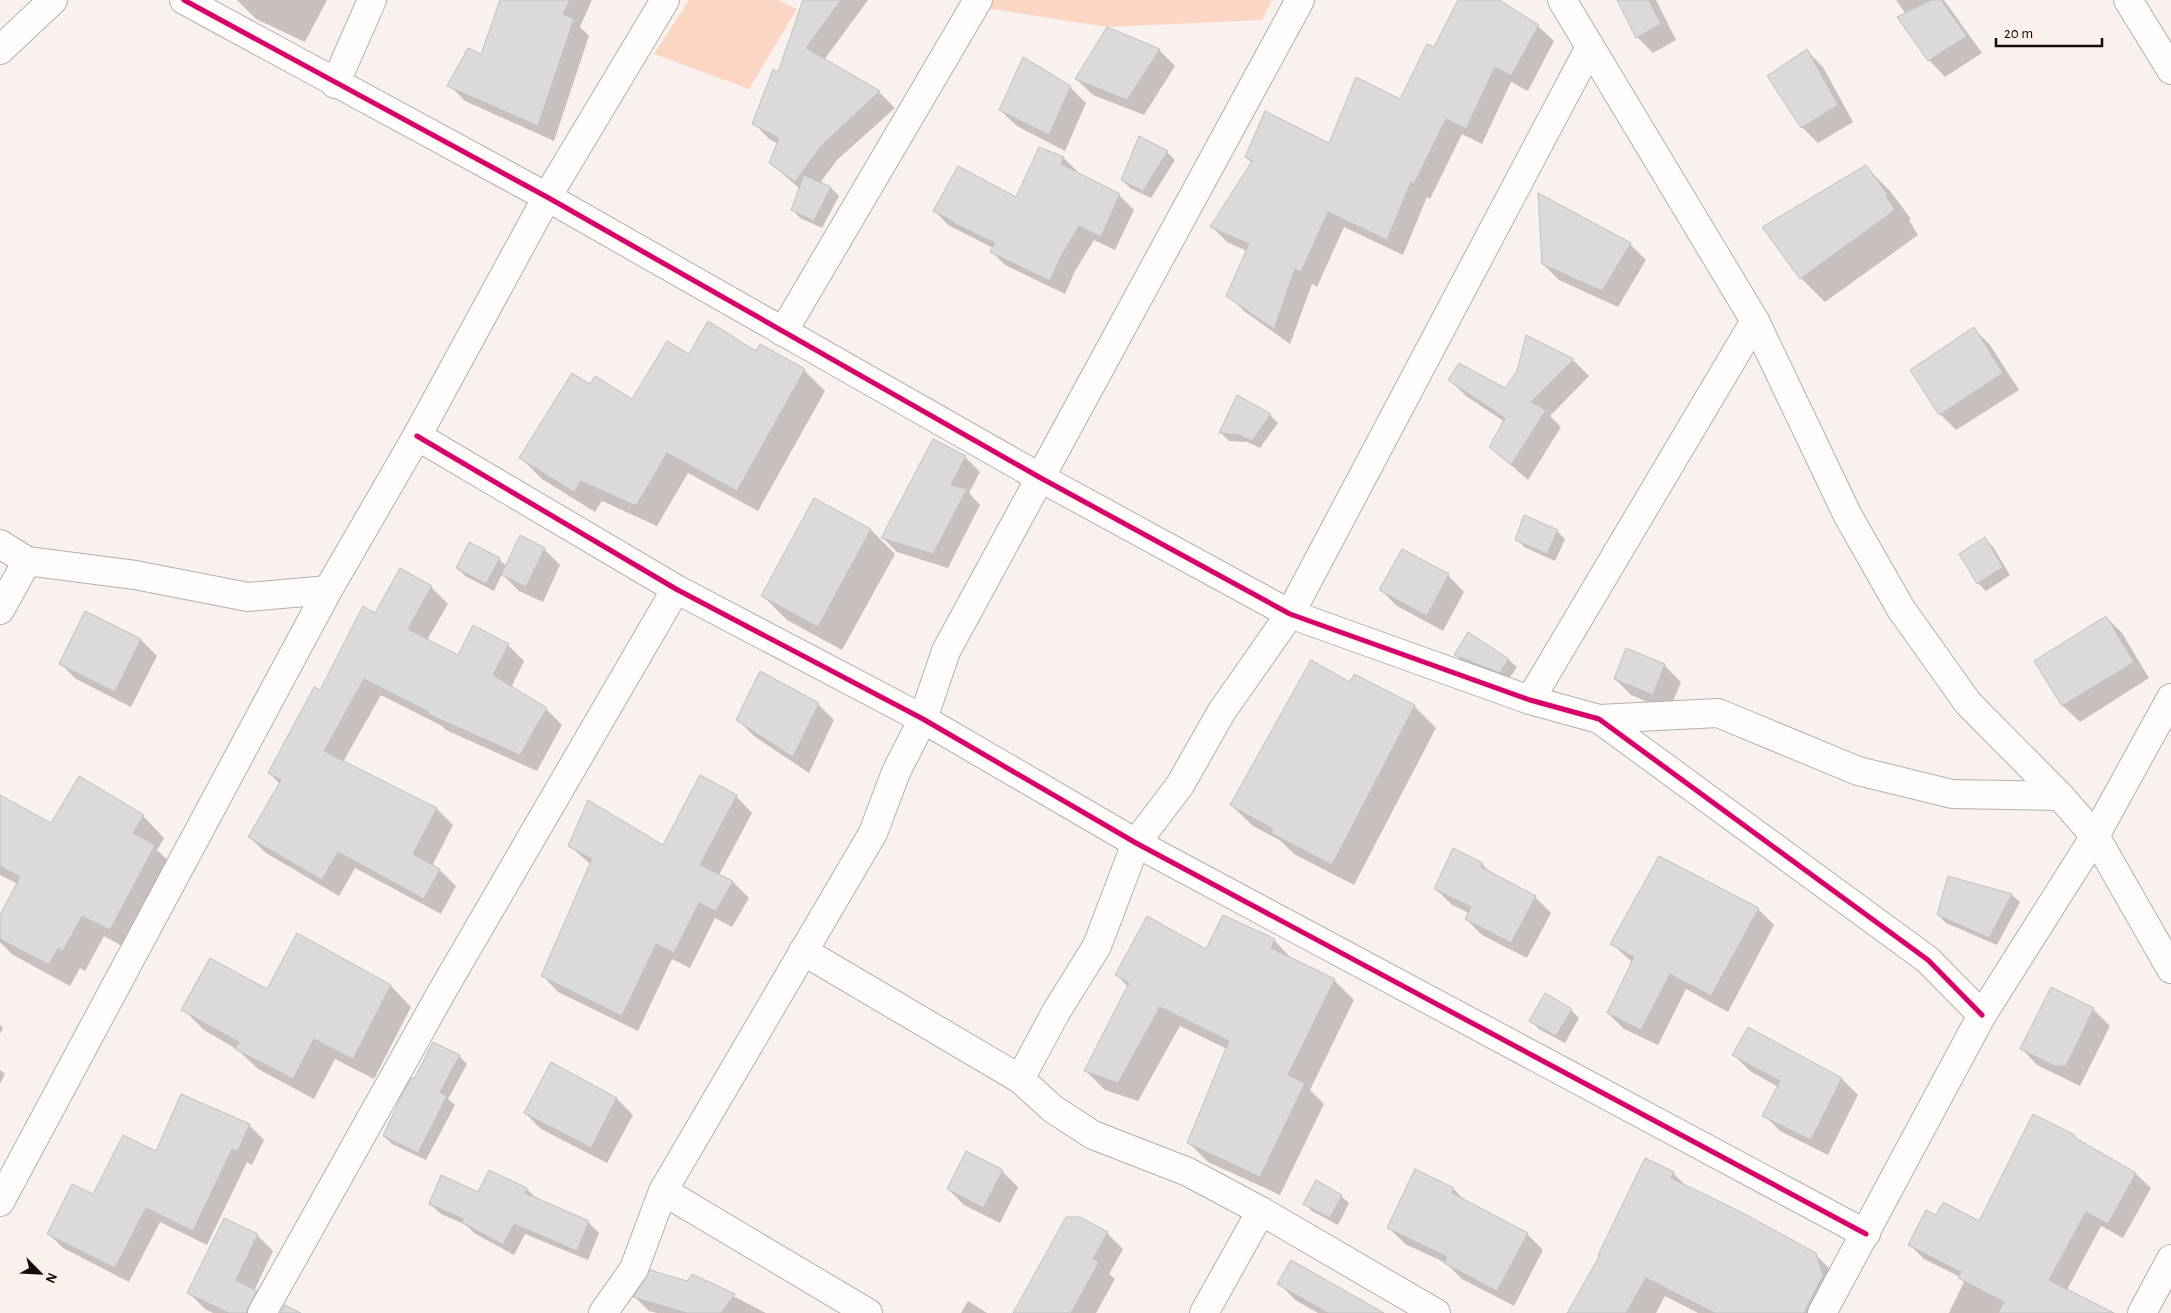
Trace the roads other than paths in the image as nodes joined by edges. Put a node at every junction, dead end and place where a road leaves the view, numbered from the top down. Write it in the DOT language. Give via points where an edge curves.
graph roads {
  1 [pos="53,0"];
  2 [pos="184,0"];
  3 [pos="372,0"];
  4 [pos="665,0"];
  5 [pos="978,0"];
  6 [pos="1300,0"];
  7 [pos="1562,0"];
  8 [pos="2128,0"];
  9 [pos="1590,47"];
  10 [pos="0,50"];
  11 [pos="2171,70"];
  12 [pos="336,84"];
  13 [pos="548,197"];
  14 [pos="1755,321"];
  15 [pos="782,332"];
  16 [pos="417,436"];
  17 [pos="1039,477"];
  18 [pos="0,544"];
  19 [pos="27,561"];
  20 [pos="676,589"];
  21 [pos="328,590"];
  22 [pos="0,610"];
  23 [pos="1290,614"];
  24 [pos="2171,698"];
  25 [pos="1530,700"];
  26 [pos="923,719"];
  27 [pos="1599,719"];
  28 [pos="2060,796"];
  29 [pos="2095,836"];
  30 [pos="1136,843"];
  31 [pos="803,951"];
  32 [pos="2171,969"];
  33 [pos="1982,1015"];
  34 [pos="1020,1078"];
  35 [pos="663,1191"];
  36 [pos="0,1202"];
  37 [pos="1260,1211"];
  38 [pos="1866,1234"];
  39 [pos="2171,1259"];
  40 [pos="262,1313"];
  41 [pos="603,1313"];
  42 [pos="868,1313"];
  43 [pos="1204,1313"];
  44 [pos="1436,1313"];
  45 [pos="1822,1313"];
  46 [pos="2142,1313"];
  1 -- 10 [label="street"];
  2 -- 12 [label="street"];
  3 -- 12 [label="street"];
  4 -- 13 [label="street"];
  5 -- 15 [label="street"];
  6 -- 17 [label="street"];
  7 -- 9 [label="street"];
  8 -- 11 [label="street"];
  9 -- 14 [label="street"];
  9 -- 23 [label="street"];
  12 -- 13 [label="street"];
  13 -- 15 [label="street"];
  13 -- 16 [label="street"];
  14 -- 25 [label="street"];
  14 -- 28 [label="street" via="1848,516 1901,609 1968,703"];
  15 -- 17 [label="street"];
  16 -- 20 [label="street"];
  16 -- 21 [label="street"];
  17 -- 23 [label="street"];
  17 -- 26 [label="street" via="946,651"];
  18 -- 19 [label="street"];
  19 -- 21 [label="street" via="135,575 248,597"];
  19 -- 22 [label="street"];
  20 -- 26 [label="street"];
  20 -- 40 [label="street" via="444,988"];
  21 -- 36 [label="street"];
  23 -- 25 [label="street"];
  23 -- 30 [label="street" via="1222,711 1180,784"];
  24 -- 29 [label="street"];
  25 -- 27 [label="street"];
  26 -- 30 [label="street"];
  26 -- 31 [label="street" via="896,772 872,833"];
  27 -- 28 [label="street" via="1718,713 1858,770 1952,794"];
  27 -- 33 [label="street" via="1928,960"];
  28 -- 29 [label="street"];
  29 -- 32 [label="street"];
  29 -- 33 [label="street"];
  30 -- 34 [label="street" via="1097,946"];
  30 -- 38 [label="street"];
  31 -- 34 [label="street"];
  31 -- 35 [label="street"];
  33 -- 38 [label="street"];
  34 -- 37 [label="street" via="1053,1109 1093,1135 1188,1172"];
  35 -- 41 [label="street" via="634,1269"];
  35 -- 42 [label="street"];
  37 -- 43 [label="street"];
  37 -- 44 [label="street"];
  38 -- 45 [label="street"];
  39 -- 46 [label="street"];
}
